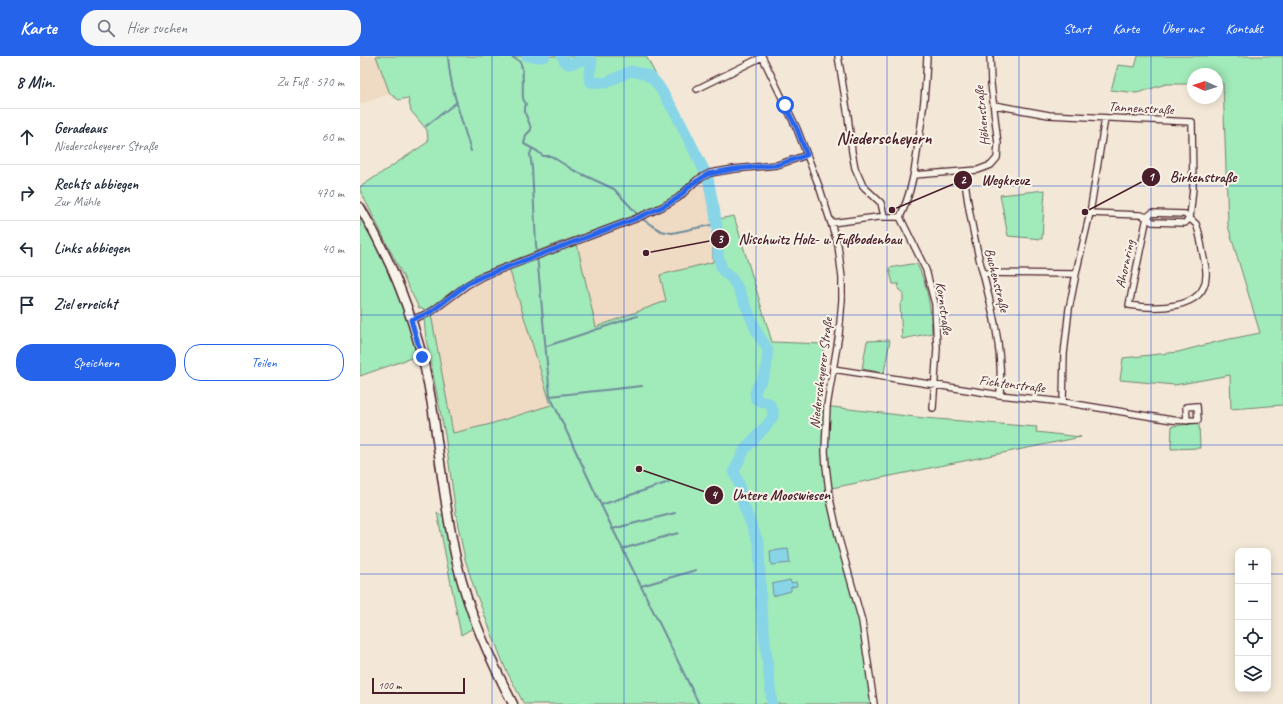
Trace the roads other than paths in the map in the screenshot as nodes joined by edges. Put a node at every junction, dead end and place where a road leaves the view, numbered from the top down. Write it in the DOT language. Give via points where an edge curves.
graph roads {
  1 [pos="762,56"];
  2 [pos="838,56"];
  3 [pos="927,56"];
  4 [pos="990,56"];
  5 [pos="697,89"];
  6 [pos="994,105"];
  7 [pos="1105,118"];
  8 [pos="807,155"];
  9 [pos="964,172"];
  10 [pos="914,175"];
  11 [pos="360,207"];
  12 [pos="1090,213"];
  13 [pos="884,216"];
  14 [pos="900,217"];
  15 [pos="1147,217"];
  16 [pos="1190,218"];
  17 [pos="831,223"];
  18 [pos="983,273"];
  19 [pos="1076,274"];
  20 [pos="411,320"];
  21 [pos="833,368"];
  22 [pos="934,385"];
  23 [pos="1000,395"];
  24 [pos="1063,402"];
  25 [pos="933,408"];
  26 [pos="1187,421"];
  27 [pos="513,704"];
  28 [pos="874,704"];
  1 -- 5 [label="street"];
  1 -- 8 [label="street, Niederscheyerer Straße"];
  2 -- 13 [label="street" via="855,168 863,186 881,203"];
  3 -- 10 [label="street" via="925,103"];
  4 -- 6 [label="street, Höhenstraße"];
  6 -- 7 [label="street, Tannenstraße" via="1049,115"];
  6 -- 9 [label="street, Höhenstraße" via="998,144 996,158 991,165"];
  7 -- 12 [label="street"];
  7 -- 16 [label="street, Tannenstraße" via="1192,122 1193,188"];
  8 -- 17 [label="street, Niederscheyerer Straße"];
  8 -- 20 [label="street" via="770,166 713,172 702,177 678,198 662,207 475,280 431,312"];
  9 -- 10 [label="street, Höhenstraße"];
  9 -- 18 [label="street, Buchenstraße" via="968,206"];
  10 -- 14 [label="street" via="907,203"];
  11 -- 20 [label="main road" via="387,257"];
  12 -- 15 [label="street"];
  12 -- 19 [label="street"];
  13 -- 14 [label="street"];
  13 -- 17 [label="street"];
  14 -- 22 [label="street, Kornstraße" via="926,270 934,304 937,348"];
  15 -- 16 [label="street" via="1152,212 1184,214"];
  15 -- 16 [label="street" via="1152,222 1185,223"];
  15 -- 16 [label="street, Ahornring" via="1129,305 1148,307 1177,305 1191,300 1202,291 1206,268 1197,226"];
  17 -- 21 [label="street, Niederscheyerer Straße" via="838,245 842,291 839,334"];
  18 -- 19 [label="street"];
  18 -- 23 [label="street, Buchenstraße" via="998,338"];
  19 -- 24 [label="street" via="1065,349"];
  20 -- 27 [label="main road" via="432,404 445,505 458,564 476,628"];
  21 -- 22 [label="street, Fichtenstraße"];
  21 -- 28 [label="street, Niederscheyerer Straße" via="826,406 827,482 839,539 862,621"];
  22 -- 23 [label="street, Fichtenstraße"];
  22 -- 25 [label="street, Kornstraße"];
  23 -- 24 [label="street, Fichtenstraße"];
  24 -- 26 [label="street, Fichtenstraße"];
}
